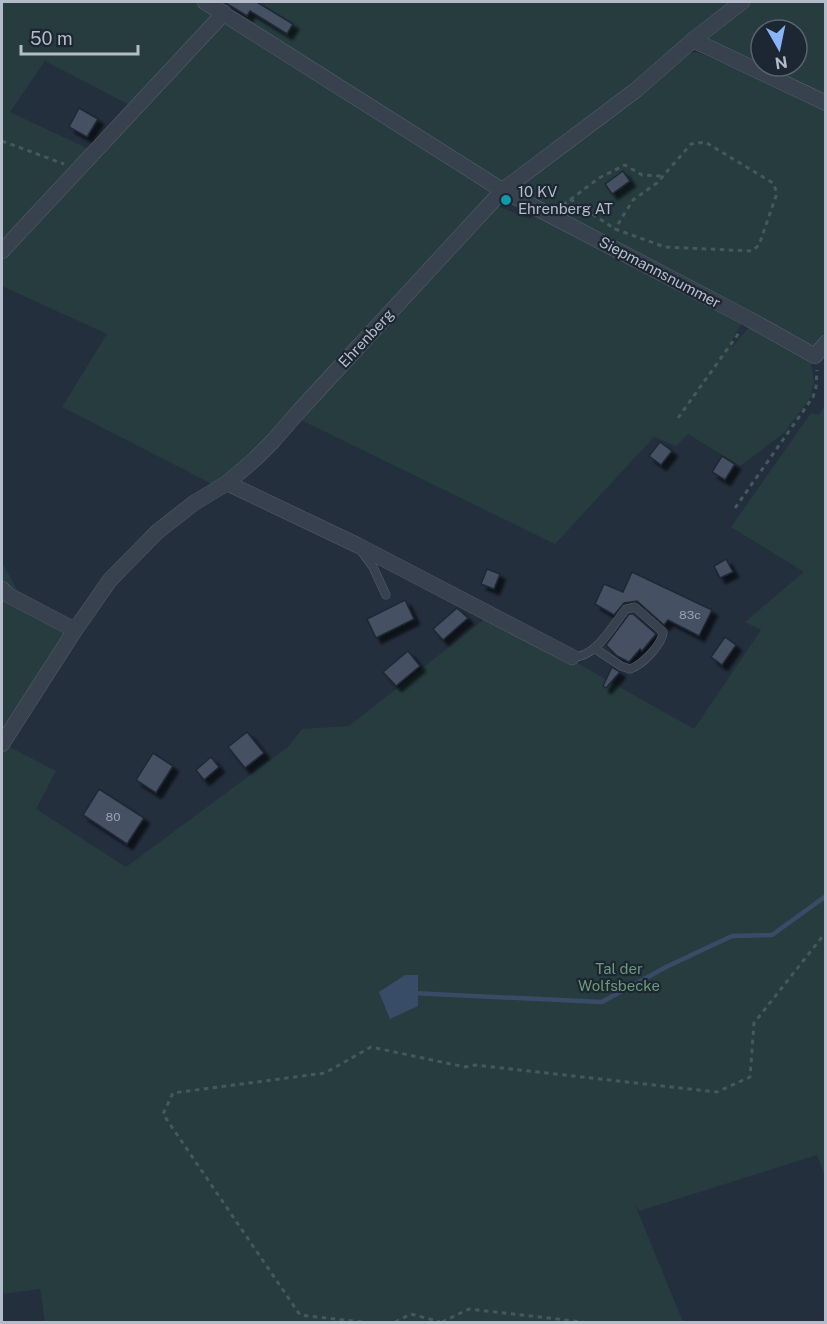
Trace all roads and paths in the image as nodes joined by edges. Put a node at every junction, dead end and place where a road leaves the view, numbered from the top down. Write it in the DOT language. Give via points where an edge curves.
graph roads {
  1 [pos="205,2"];
  2 [pos="742,2"];
  3 [pos="224,13"];
  4 [pos="693,40"];
  5 [pos="825,103"];
  6 [pos="2,141"];
  7 [pos="77,169"];
  8 [pos="663,176"];
  9 [pos="503,190"];
  10 [pos="570,199"];
  11 [pos="550,215"];
  12 [pos="615,229"];
  13 [pos="2,251"];
  14 [pos="749,319"];
  15 [pos="825,343"];
  16 [pos="815,356"];
  17 [pos="678,418"];
  18 [pos="227,483"];
  19 [pos="735,508"];
  20 [pos="357,544"];
  21 [pos="2,589"];
  22 [pos="386,595"];
  23 [pos="75,630"];
  24 [pos="594,648"];
  25 [pos="572,657"];
  26 [pos="2,744"];
  27 [pos="825,932"];
  28 [pos="362,1323"];
  29 [pos="395,1323"];
  30 [pos="441,1323"];
  31 [pos="583,1323"];
  1 -- 3 [label="street"];
  2 -- 4 [label="street, Ehrenberg"];
  3 -- 7 [label="street"];
  3 -- 9 [label="street"];
  4 -- 5 [label="street"];
  4 -- 9 [label="street, Ehrenberg" via="636,90"];
  6 -- 7 [label="path"];
  7 -- 13 [label="street"];
  8 -- 10 [label="path" via="642,175 625,165"];
  8 -- 12 [label="path" via="633,201"];
  8 -- 12 [label="path" via="692,144 705,142 773,183 777,193 759,245 752,251 665,247"];
  9 -- 11 [label="street, Siepmannsnummer"];
  9 -- 18 [label="street, Ehrenberg" via="273,441"];
  10 -- 11 [label="path"];
  10 -- 12 [label="path"];
  11 -- 14 [label="street, Siepmannsnummer"];
  14 -- 16 [label="street, Siepmannsnummer"];
  14 -- 17 [label="path"];
  15 -- 16 [label="street"];
  16 -- 19 [label="path" via="813,397"];
  18 -- 20 [label="street"];
  18 -- 23 [label="street, Ehrenberg" via="158,532 110,580"];
  20 -- 22 [label="lane"];
  20 -- 25 [label="street"];
  21 -- 23 [label="street"];
  23 -- 26 [label="street, Ehrenberg"];
  24 -- 24 [label="lane" via="630,607 663,632 640,665 630,669"];
  24 -- 25 [label="lane"];
  27 -- 28 [label="path" via="754,1023 750,1077 717,1092 465,1067 371,1047 325,1073 173,1093 163,1114 300,1315"];
  29 -- 30 [label="path" via="411,1314"];
  30 -- 31 [label="path" via="469,1309"];
}
